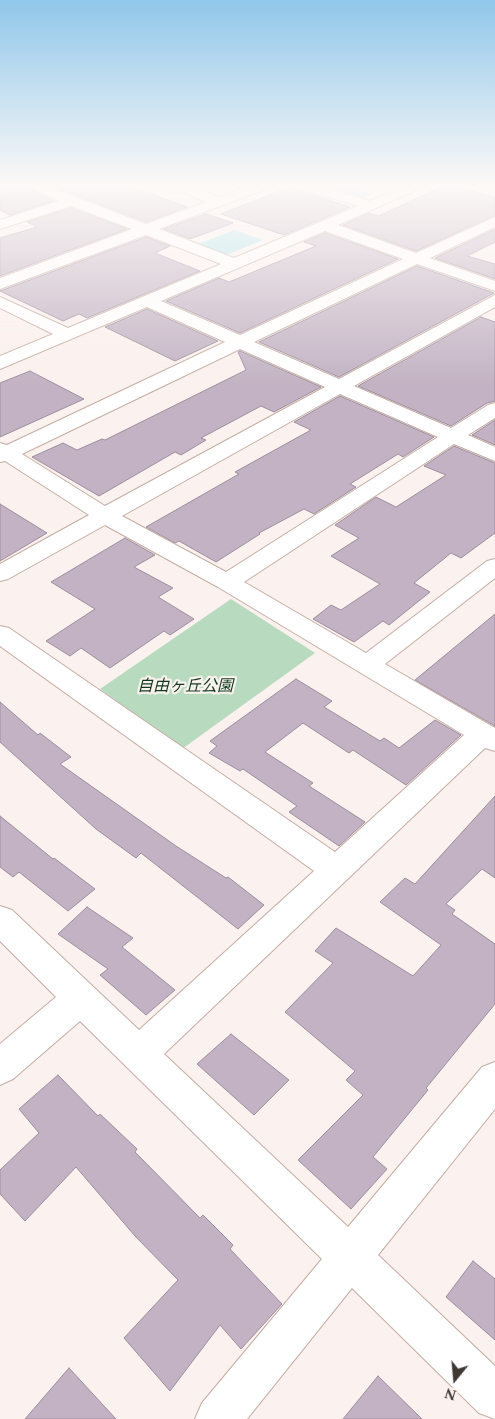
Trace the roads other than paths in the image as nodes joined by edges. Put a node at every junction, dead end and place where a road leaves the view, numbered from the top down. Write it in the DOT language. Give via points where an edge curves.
graph roads {
  1 [pos="83,253"];
  2 [pos="207,253"];
  3 [pos="261,253"];
  4 [pos="403,253"];
  5 [pos="427,253"];
  6 [pos="417,258"];
  7 [pos="235,264"];
  8 [pos="0,284"];
  9 [pos="495,286"];
  10 [pos="495,300"];
  11 [pos="147,301"];
  12 [pos="0,302"];
  13 [pos="68,335"];
  14 [pos="240,342"];
  15 [pos="0,363"];
  16 [pos="340,386"];
  17 [pos="495,409"];
  18 [pos="452,436"];
  19 [pos="2,453"];
  20 [pos="495,455"];
  21 [pos="105,516"];
  22 [pos="495,566"];
  23 [pos="0,574"];
  24 [pos="227,582"];
  25 [pos="0,634"];
  26 [pos="367,665"];
  27 [pos="489,738"];
  28 [pos="336,870"];
  29 [pos="0,920"];
  30 [pos="80,998"];
  31 [pos="138,1054"];
  32 [pos="0,1066"];
  33 [pos="495,1080"];
  34 [pos="349,1258"];
  35 [pos="495,1397"];
  36 [pos="218,1419"];
  1 -- 8 [label="street"];
  2 -- 7 [label="street"];
  3 -- 7 [label="street"];
  4 -- 6 [label="street"];
  5 -- 6 [label="street"];
  6 -- 9 [label="street"];
  6 -- 14 [label="street"];
  7 -- 11 [label="street"];
  10 -- 16 [label="street"];
  11 -- 13 [label="street"];
  11 -- 14 [label="street"];
  12 -- 13 [label="street"];
  13 -- 15 [label="street"];
  14 -- 16 [label="street"];
  14 -- 19 [label="street"];
  16 -- 18 [label="street"];
  16 -- 21 [label="street"];
  17 -- 18 [label="street"];
  18 -- 20 [label="street"];
  18 -- 24 [label="street"];
  19 -- 21 [label="street"];
  21 -- 23 [label="street"];
  21 -- 24 [label="street"];
  22 -- 26 [label="street"];
  24 -- 26 [label="street"];
  25 -- 28 [label="street"];
  26 -- 27 [label="street"];
  27 -- 28 [label="street"];
  28 -- 31 [label="street"];
  29 -- 30 [label="street"];
  30 -- 31 [label="street"];
  30 -- 32 [label="street"];
  31 -- 34 [label="street"];
  33 -- 34 [label="street"];
  34 -- 35 [label="street"];
  34 -- 36 [label="street"];
}
